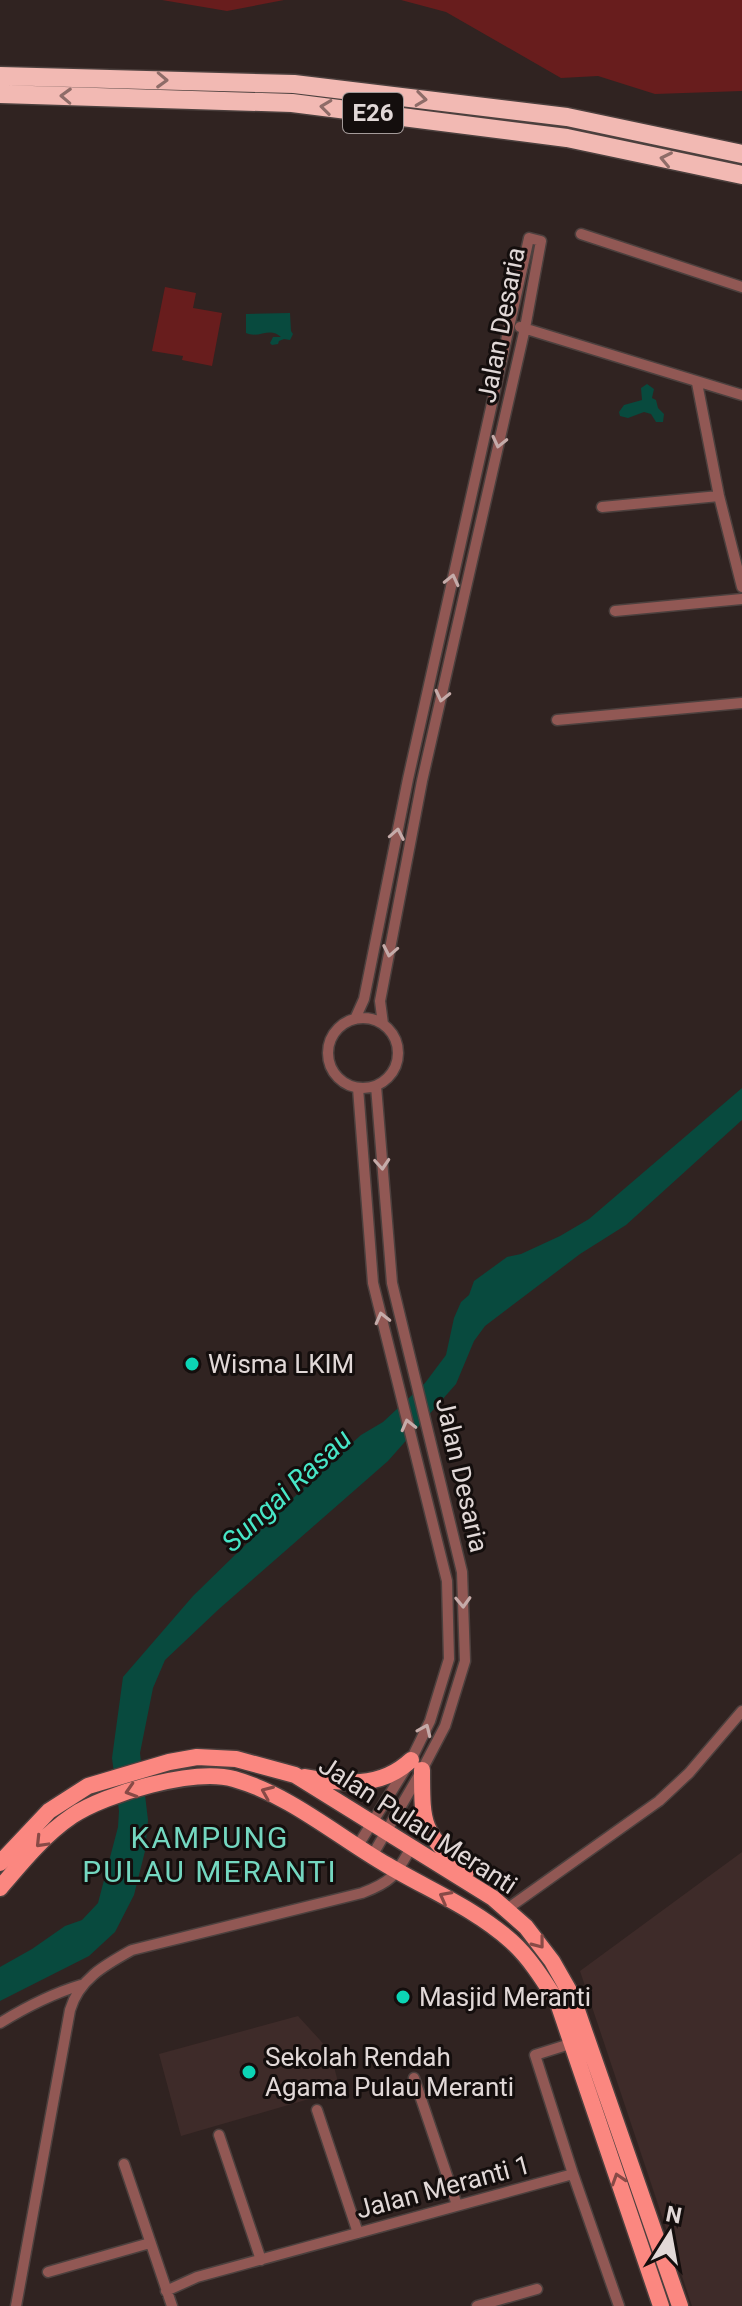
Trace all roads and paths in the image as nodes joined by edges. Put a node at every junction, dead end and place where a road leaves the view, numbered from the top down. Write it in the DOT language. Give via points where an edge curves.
graph roads {
  1 [pos="0,76"];
  2 [pos="0,94"];
  3 [pos="742,154"];
  4 [pos="742,175"];
  5 [pos="581,234"];
  6 [pos="742,287"];
  7 [pos="510,324"];
  8 [pos="525,328"];
  9 [pos="697,383"];
  10 [pos="742,395"];
  11 [pos="719,496"];
  12 [pos="602,507"];
  13 [pos="742,587"];
  14 [pos="742,599"];
  15 [pos="615,611"];
  16 [pos="742,703"];
  17 [pos="557,720"];
  18 [pos="355,1019"];
  19 [pos="383,1024"];
  20 [pos="376,1086"];
  21 [pos="358,1088"];
  22 [pos="742,1711"];
  23 [pos="416,1765"];
  24 [pos="295,1775"];
  25 [pos="380,1827"];
  26 [pos="412,1846"];
  27 [pos="364,1852"];
  28 [pos="0,1863"];
  29 [pos="398,1871"];
  30 [pos="0,1888"];
  31 [pos="493,1898"];
  32 [pos="507,1909"];
  33 [pos="82,1985"];
  34 [pos="0,2023"];
  35 [pos="573,2043"];
  36 [pos="414,2078"];
  37 [pos="317,2110"];
  38 [pos="219,2135"];
  39 [pos="124,2164"];
  40 [pos="573,2174"];
  41 [pos="457,2205"];
  42 [pos="358,2233"];
  43 [pos="150,2243"];
  44 [pos="261,2260"];
  45 [pos="48,2272"];
  46 [pos="537,2289"];
  47 [pos="166,2291"];
  48 [pos="16,2306"];
  49 [pos="172,2306"];
  50 [pos="477,2306"];
  51 [pos="619,2306"];
  52 [pos="661,2306"];
  53 [pos="680,2306"];
  1 -- 3 [label="highway, E26, one-way" via="294,84 567,117"];
  4 -- 2 [label="highway, E26, one-way" via="567,138 292,103"];
  5 -- 6 [label="street"];
  7 -- 8 [label="street"];
  7 -- 8 [label="street, Jalan Desaria" via="529,238 541,241"];
  18 -- 7 [label="street, Jalan Desaria, one-way" via="364,999"];
  8 -- 9 [label="street"];
  8 -- 19 [label="street, Jalan Desaria, one-way" via="422,781 380,1001"];
  9 -- 10 [label="street"];
  9 -- 11 [label="street"];
  11 -- 12 [label="street"];
  11 -- 13 [label="street"];
  14 -- 15 [label="street"];
  16 -- 17 [label="street"];
  18 -- 19 [label="street"];
  18 -- 21 [label="street, Jalan Desaria" via="337,1029 327,1057 341,1081"];
  19 -- 20 [label="street, Jalan Desaria" via="395,1039 398,1060 394,1071"];
  20 -- 21 [label="street"];
  20 -- 23 [label="street, Jalan Desaria, one-way" via="392,1283 462,1572 465,1661 445,1726"];
  23 -- 21 [label="street, Jalan Desaria, one-way" via="449,1659 447,1581 373,1283"];
  22 -- 32 [label="street" via="659,1801"];
  23 -- 24 [label="main road" via="361,1783"];
  23 -- 25 [label="street, Jalan Desaria"];
  23 -- 25 [label="street, Jalan Desaria"];
  23 -- 31 [label="main road" via="427,1831"];
  24 -- 25 [label="main road, Jalan Pulau Meranti"];
  24 -- 28 [label="main road, Jalan Pulau Meranti" via="236,1759 197,1757 88,1786 49,1811"];
  25 -- 26 [label="main road, Jalan Pulau Meranti"];
  25 -- 27 [label="street, Jalan Desaria"];
  25 -- 27 [label="street, Jalan Desaria"];
  26 -- 29 [label="street"];
  26 -- 31 [label="main road, Jalan Pulau Meranti"];
  27 -- 29 [label="main road, Jalan Pulau Meranti"];
  27 -- 30 [label="main road, Jalan Pulau Meranti, one-way" via="278,1796 233,1778 200,1775 91,1804 51,1832"];
  29 -- 33 [label="street" via="362,1893 132,1950"];
  35 -- 29 [label="main road, Jalan Pulau Meranti, one-way" via="558,2003 511,1941 475,1913"];
  31 -- 32 [label="main road, Jalan Pulau Meranti"];
  32 -- 53 [label="main road, Jalan Pulau Meranti, one-way" via="552,1961 572,1996"];
  33 -- 34 [label="street" via="28,2005"];
  33 -- 48 [label="street" via="70,2010"];
  35 -- 40 [label="street, Jalan Meranti 1" via="535,2055"];
  52 -- 35 [label="main road, Jalan Pulau Meranti, one-way"];
  36 -- 41 [label="street"];
  37 -- 42 [label="street"];
  38 -- 44 [label="street"];
  39 -- 43 [label="street"];
  40 -- 41 [label="street, Jalan Meranti 1"];
  40 -- 51 [label="street"];
  41 -- 42 [label="street, Jalan Meranti 1"];
  42 -- 44 [label="street, Jalan Meranti 1"];
  43 -- 45 [label="street"];
  43 -- 47 [label="street"];
  44 -- 47 [label="street, Jalan Meranti 1"];
  46 -- 50 [label="street"];
  47 -- 49 [label="street"];
}
